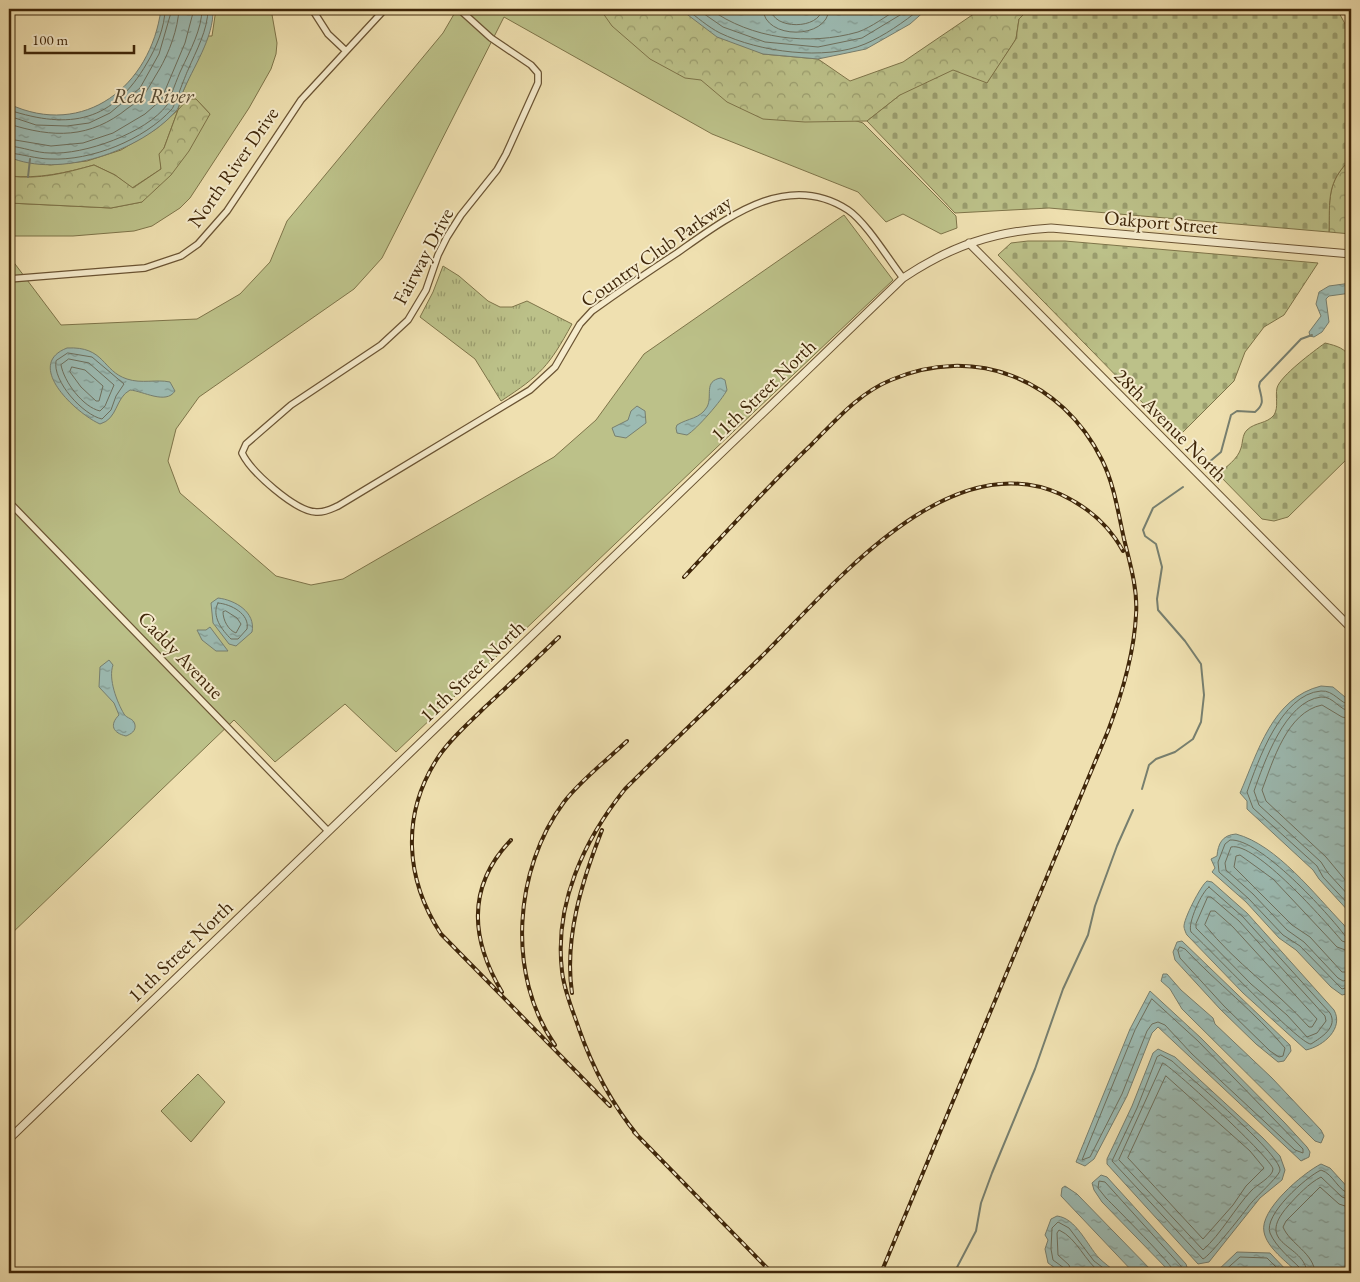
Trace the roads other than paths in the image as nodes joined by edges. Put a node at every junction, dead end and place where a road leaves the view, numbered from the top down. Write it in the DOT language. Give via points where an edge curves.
graph roads {
  1 [pos="312,9"];
  2 [pos="385,9"];
  3 [pos="459,9"];
  4 [pos="346,51"];
  5 [pos="969,243"];
  6 [pos="1351,254"];
  7 [pos="903,278"];
  8 [pos="9,279"];
  9 [pos="242,453"];
  10 [pos="9,502"];
  11 [pos="1351,628"];
  12 [pos="328,831"];
  13 [pos="9,1139"];
  1 -- 4 [label="street" via="328,34"];
  2 -- 4 [label="street, North River Drive"];
  3 -- 9 [label="street, Fairway Drive" via="538,73 538,83 506,154 447,237 426,290 408,320 381,345 292,405 246,444"];
  4 -- 8 [label="street, North River Drive" via="290,114 213,229 181,256 145,268"];
  5 -- 6 [label="street, Oakport Street" via="1004,232 1051,228"];
  5 -- 7 [label="street, 11th Street North" via="932,259"];
  5 -- 11 [label="street, 28th Avenue North"];
  7 -- 9 [label="street, Country Club Parkway" via="862,224 842,207 816,196 797,194 768,200 723,221 592,312 580,324 555,366 530,390 327,511 305,510 292,502 248,465"];
  7 -- 12 [label="street, 11th Street North"];
  10 -- 12 [label="street, Caddy Avenue"];
  12 -- 13 [label="street, 11th Street North"];
}
